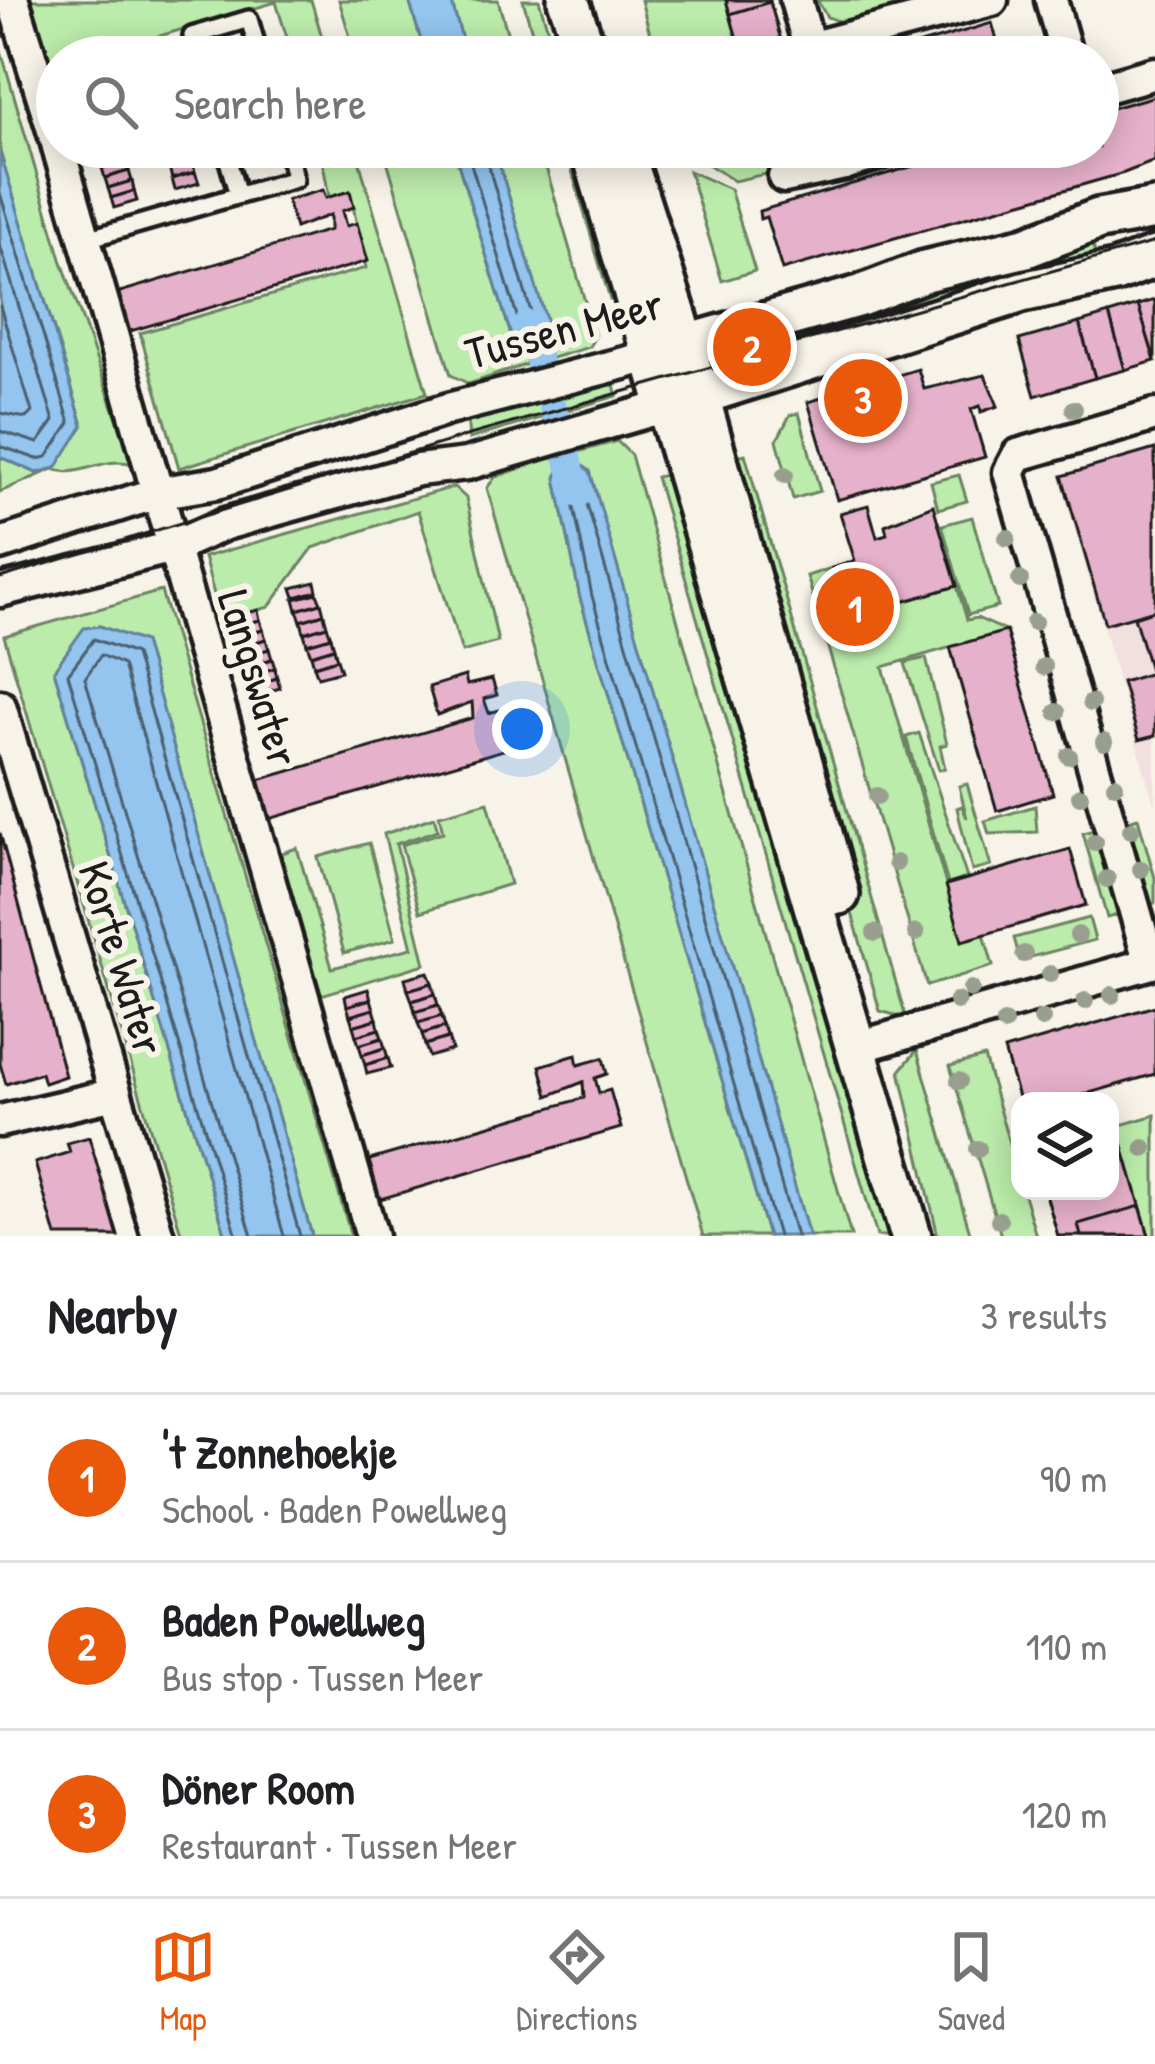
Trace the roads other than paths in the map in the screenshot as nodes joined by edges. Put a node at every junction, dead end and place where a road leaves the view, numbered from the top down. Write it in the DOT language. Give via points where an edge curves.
graph roads {
  1 [pos="13,0"];
  2 [pos="549,0"];
  3 [pos="568,0"];
  4 [pos="796,0"];
  5 [pos="992,0"];
  6 [pos="1051,0"];
  7 [pos="192,36"];
  8 [pos="254,36"];
  9 [pos="559,36"];
  10 [pos="581,36"];
  11 [pos="806,36"];
  12 [pos="867,36"];
  13 [pos="1061,36"];
  14 [pos="1155,73"];
  15 [pos="36,74"];
  16 [pos="1119,83"];
  17 [pos="65,168"];
  18 [pos="230,168"];
  19 [pos="292,168"];
  20 [pos="600,168"];
  21 [pos="627,168"];
  22 [pos="808,168"];
  23 [pos="784,177"];
  24 [pos="238,195"];
  25 [pos="1155,209"];
  26 [pos="87,239"];
  27 [pos="1155,257"];
  28 [pos="668,351"];
  29 [pos="666,405"];
  30 [pos="1155,415"];
  31 [pos="157,493"];
  32 [pos="0,544"];
  33 [pos="173,547"];
  34 [pos="0,591"];
  35 [pos="0,706"];
  36 [pos="8,758"];
  37 [pos="1152,963"];
  38 [pos="869,1044"];
  39 [pos="116,1094"];
  40 [pos="0,1121"];
  41 [pos="158,1236"];
  42 [pos="371,1236"];
  43 [pos="911,1236"];
  44 [pos="927,1236"];
  1 -- 15 [label="street, Langswater"];
  2 -- 9 [label="main road"];
  3 -- 10 [label="main road"];
  4 -- 11 [label="street"];
  5 -- 12 [label="street"];
  6 -- 13 [label="street"];
  7 -- 8 [label="lane" via="249,20"];
  14 -- 16 [label="street"];
  17 -- 26 [label="street, Langswater"];
  18 -- 24 [label="lane"];
  19 -- 24 [label="lane" via="295,178"];
  20 -- 28 [label="main road"];
  21 -- 28 [label="main road"];
  22 -- 23 [label="street"];
  24 -- 26 [label="lane"];
  25 -- 28 [label="main road, Tussen Meer"];
  26 -- 31 [label="street, Langswater"];
  27 -- 29 [label="main road"];
  28 -- 29 [label="main road"];
  28 -- 31 [label="street, Tussen Meer" via="458,406 217,483"];
  29 -- 33 [label="street" via="225,524"];
  29 -- 38 [label="main road"];
  30 -- 37 [label="street" via="1036,448 1010,463"];
  31 -- 32 [label="street, Tussen Meer"];
  31 -- 33 [label="street, Langswater"];
  33 -- 34 [label="street"];
  33 -- 42 [label="street, Langswater"];
  35 -- 36 [label="street, Korte Water"];
  36 -- 39 [label="street, Korte Water"];
  37 -- 38 [label="street"];
  38 -- 43 [label="main road"];
  38 -- 44 [label="main road"];
  39 -- 40 [label="street"];
  39 -- 41 [label="street, Korte Water"];
}
